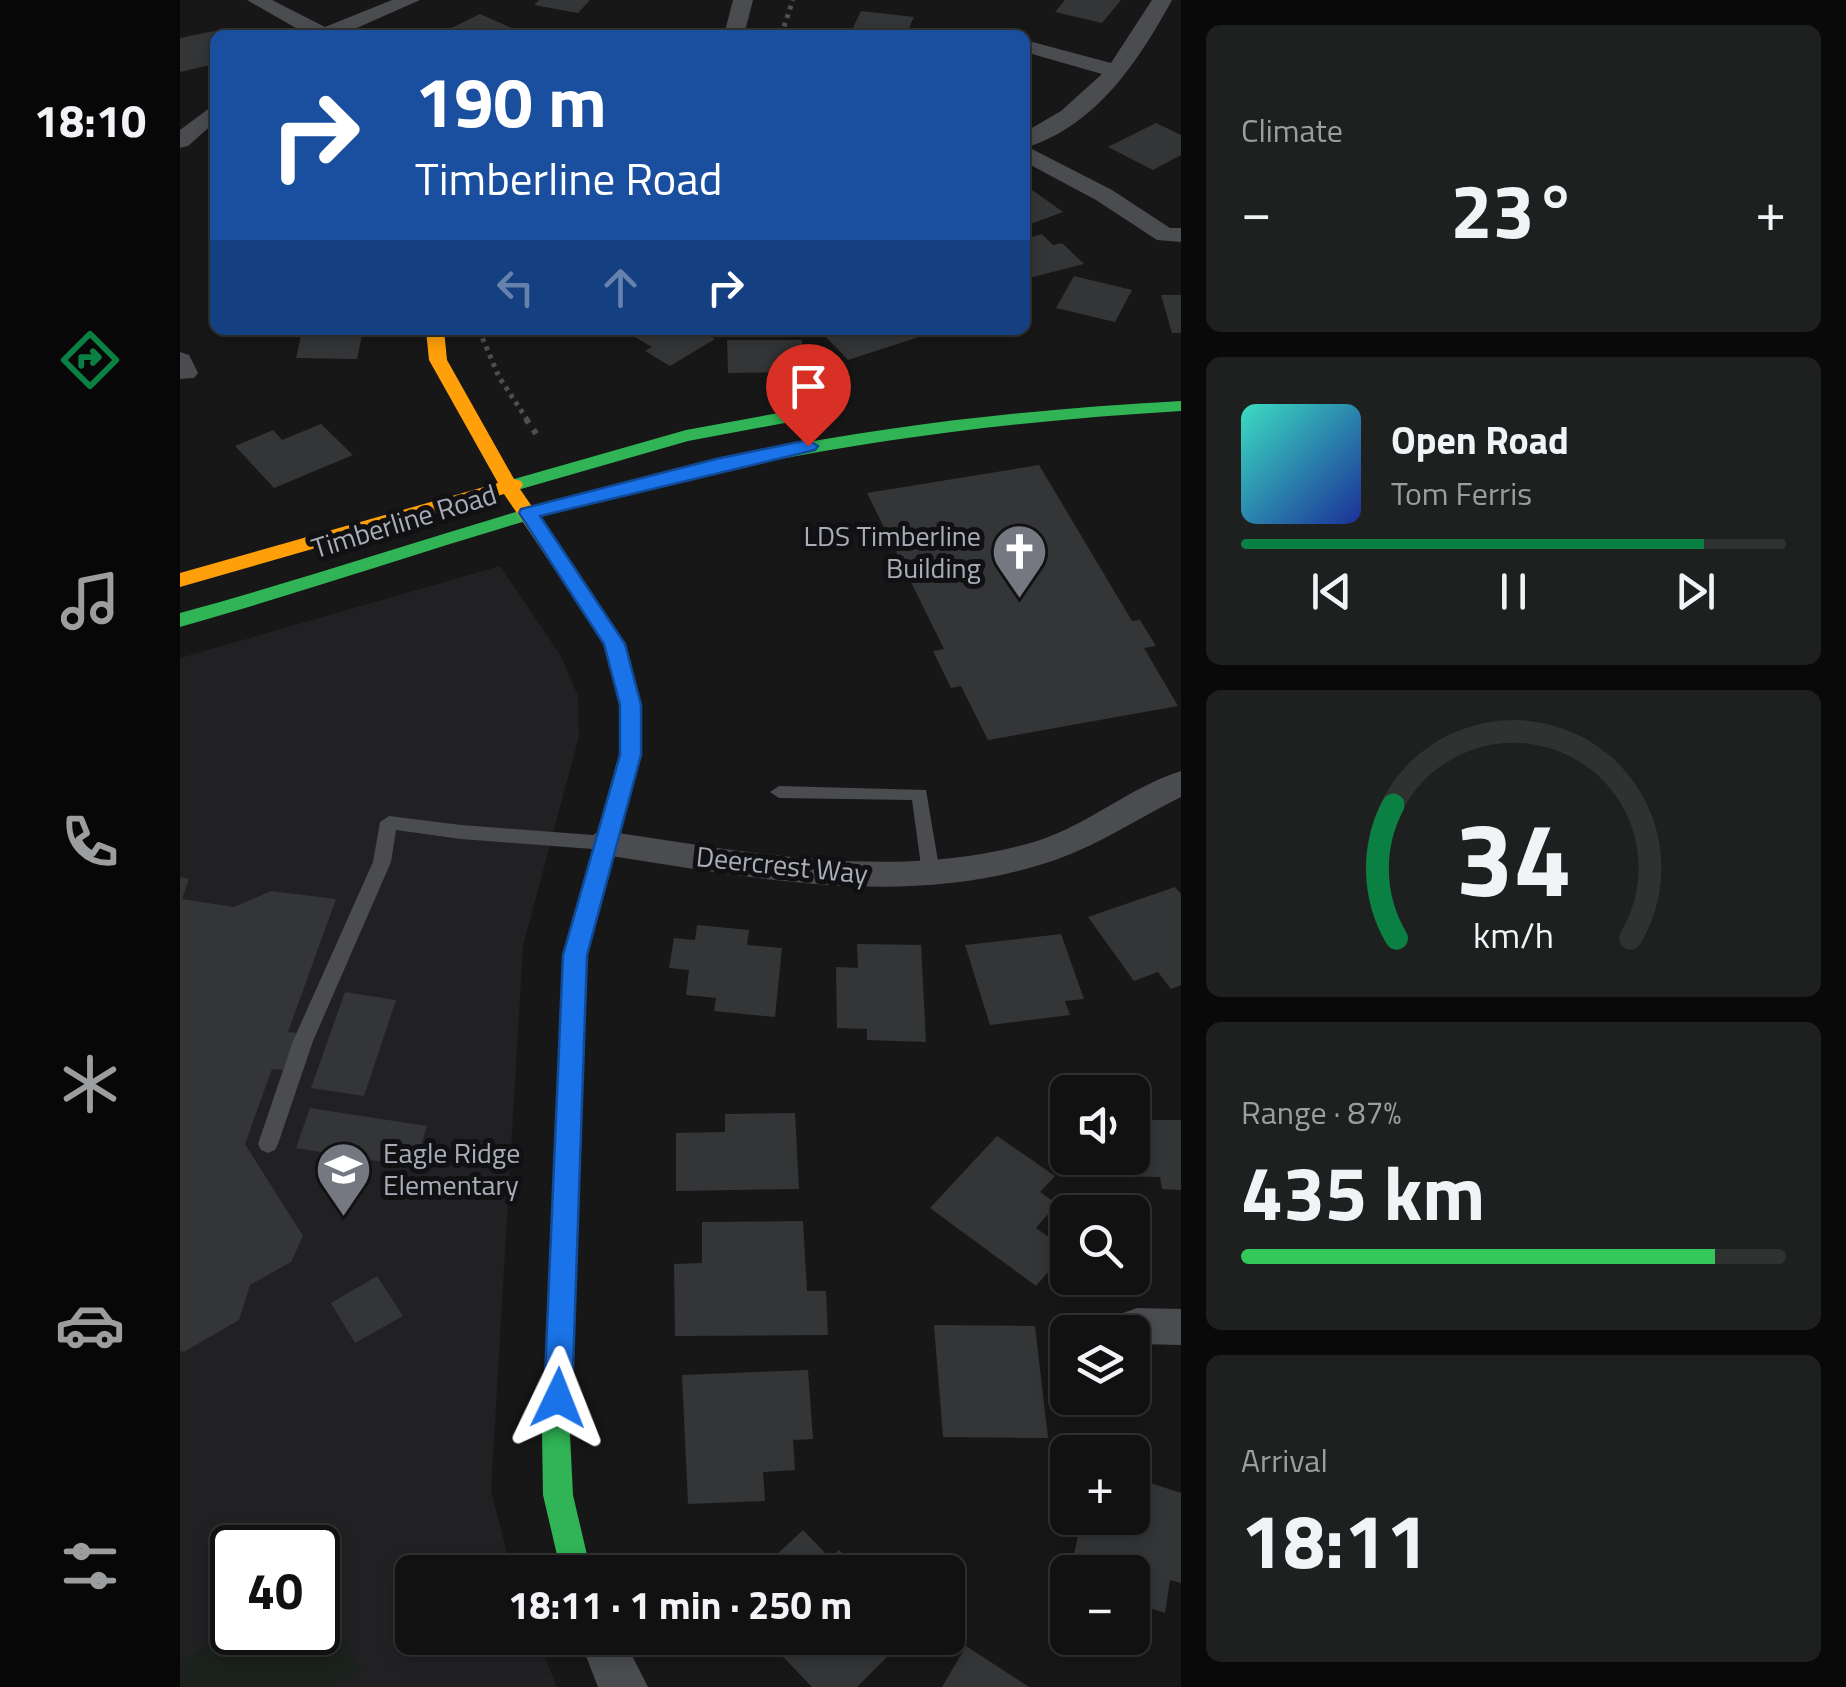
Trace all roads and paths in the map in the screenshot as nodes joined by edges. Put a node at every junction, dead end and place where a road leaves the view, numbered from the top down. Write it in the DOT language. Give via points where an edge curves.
graph roads {
  1 [pos="257,0"];
  2 [pos="410,0"];
  3 [pos="743,0"];
  4 [pos="793,0"];
  5 [pos="1164,0"];
  6 [pos="1181,2"];
  7 [pos="314,30"];
  8 [pos="336,30"];
  9 [pos="735,30"];
  10 [pos="783,30"];
  11 [pos="1030,47"];
  12 [pos="1119,72"];
  13 [pos="210,115"];
  14 [pos="1030,139"];
  15 [pos="180,141"];
  16 [pos="1030,156"];
  17 [pos="1181,236"];
  18 [pos="436,335"];
  19 [pos="481,335"];
  20 [pos="1181,406"];
  21 [pos="821,411"];
  22 [pos="539,438"];
  23 [pos="508,485"];
  24 [pos="528,513"];
  25 [pos="180,580"];
  26 [pos="180,620"];
  27 [pos="779,792"];
  28 [pos="1175,794"];
  29 [pos="605,843"];
  30 [pos="930,874"];
  31 [pos="268,1144"];
  32 [pos="1150,1326"];
  33 [pos="1181,1326"];
  34 [pos="572,1555"];
  35 [pos="608,1655"];
  36 [pos="626,1687"];
  1 -- 7 [label="street"];
  2 -- 8 [label="street"];
  3 -- 9 [label="street"];
  4 -- 10 [label="path"];
  5 -- 6 [label="street"];
  5 -- 12 [label="street"];
  11 -- 12 [label="street"];
  12 -- 14 [label="street" via="1053,129"];
  13 -- 15 [label="street"];
  16 -- 17 [label="street" via="1165,236"];
  18 -- 23 [label="street" via="438,360"];
  19 -- 22 [label="path"];
  20 -- 24 [label="street, Timberline Road" via="917,427 716,465"];
  21 -- 23 [label="street, Timberline Road" via="686,436"];
  23 -- 24 [label="street"];
  23 -- 25 [label="street, Timberline Road"];
  24 -- 26 [label="street, Timberline Road"];
  24 -- 29 [label="street" via="614,644 630,705 630,755"];
  27 -- 30 [label="lane" via="920,794"];
  28 -- 30 [label="street, Deercrest Way" via="1047,850"];
  29 -- 30 [label="street, Deercrest Way" via="816,874"];
  29 -- 31 [label="lane" via="389,822 382,862 302,1042"];
  29 -- 34 [label="street" via="575,955 556,1435 558,1495"];
  32 -- 33 [label="street"];
  35 -- 36 [label="street"];
}
